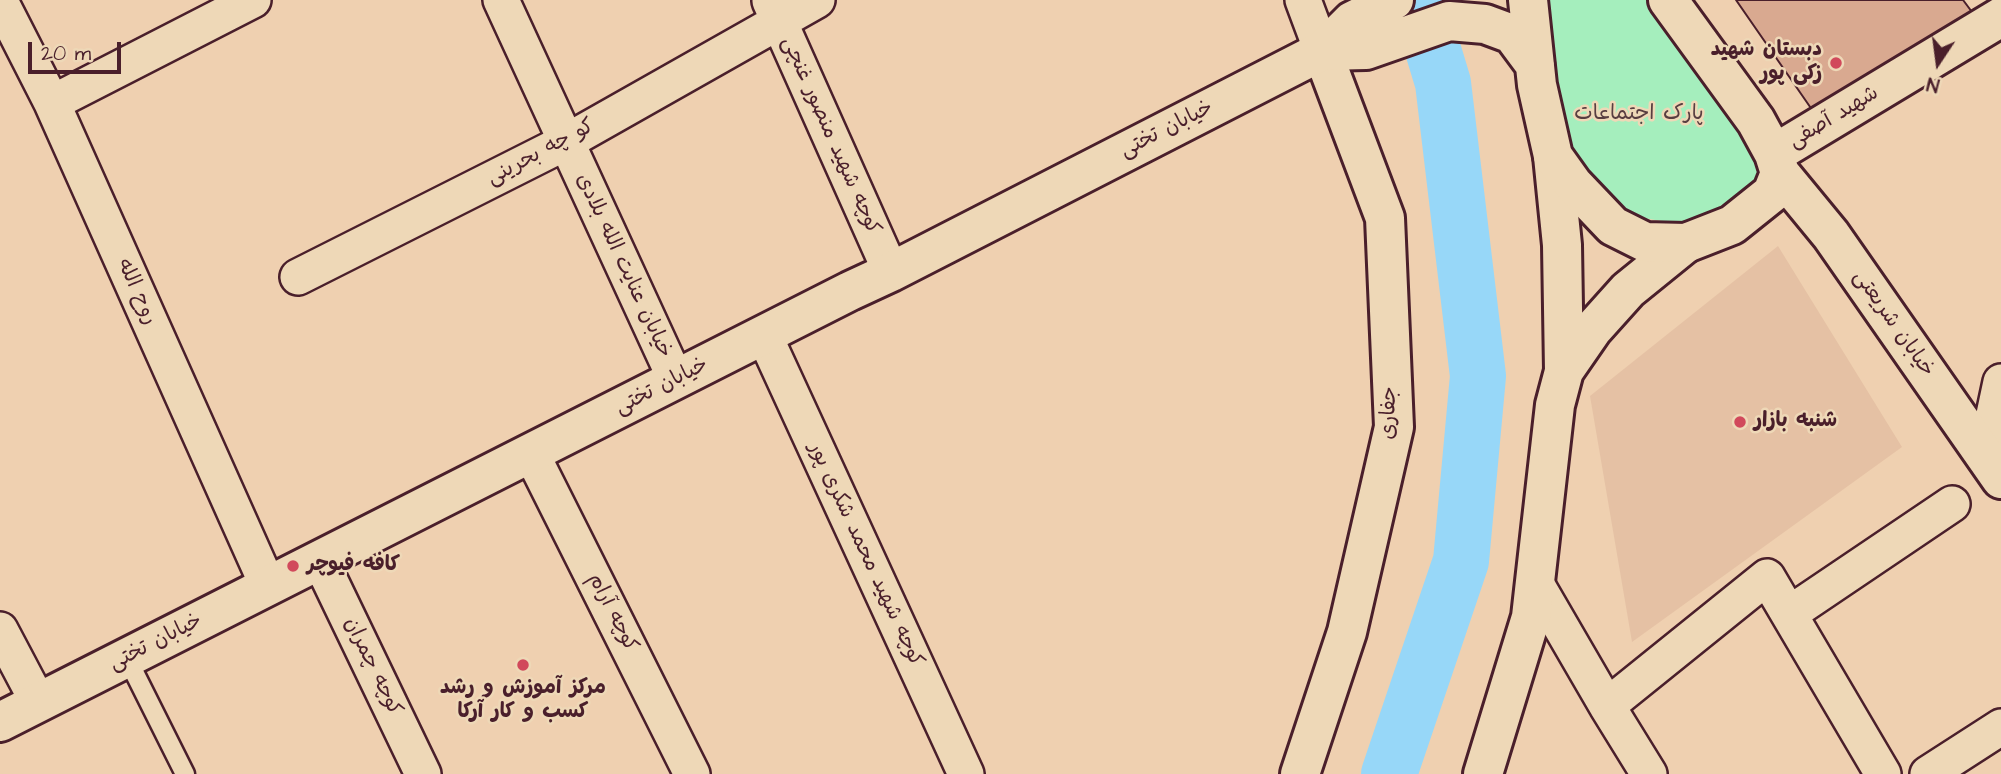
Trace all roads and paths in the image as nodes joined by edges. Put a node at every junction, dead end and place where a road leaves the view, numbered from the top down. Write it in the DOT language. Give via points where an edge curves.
graph roads {
  1 [pos="253,0"];
  2 [pos="501,0"];
  3 [pos="817,0"];
  4 [pos="1303,0"];
  5 [pos="1394,0"];
  6 [pos="1528,0"];
  7 [pos="1668,0"];
  8 [pos="1,6"];
  9 [pos="774,11"];
  10 [pos="2001,17"];
  11 [pos="1359,35"];
  12 [pos="1322,51"];
  13 [pos="1535,65"];
  14 [pos="52,103"];
  15 [pos="566,142"];
  16 [pos="1553,156"];
  17 [pos="1777,164"];
  18 [pos="1686,243"];
  19 [pos="891,272"];
  20 [pos="298,277"];
  21 [pos="764,335"];
  22 [pos="1564,372"];
  23 [pos="676,380"];
  24 [pos="2001,382"];
  25 [pos="531,453"];
  26 [pos="1993,468"];
  27 [pos="1952,504"];
  28 [pos="320,560"];
  29 [pos="1535,582"];
  30 [pos="268,586"];
  31 [pos="1789,614"];
  32 [pos="0,630"];
  33 [pos="127,657"];
  34 [pos="38,702"];
  35 [pos="1607,706"];
  36 [pos="0,722"];
  37 [pos="2001,727"];
  38 [pos="185,774"];
  39 [pos="423,774"];
  40 [pos="692,774"];
  41 [pos="966,774"];
  42 [pos="1300,774"];
  43 [pos="1483,774"];
  44 [pos="1649,774"];
  45 [pos="1883,774"];
  46 [pos="1928,774"];
  1 -- 14 [label="street"];
  2 -- 15 [label="street, خیابان عنایت الله بلادی"];
  3 -- 9 [label="street, کو چه بحرینی"];
  4 -- 12 [label="street"];
  5 -- 11 [label="main road, خیابان تختی"];
  6 -- 13 [label="main road"];
  7 -- 17 [label="main road, خیابان شریعتی" via="1756,121"];
  8 -- 14 [label="street, روح الله"];
  9 -- 15 [label="street, کو چه بحرینی"];
  9 -- 19 [label="street, کوچه شهید منصور غنچی"];
  10 -- 17 [label="main road, شهید آصفی"];
  11 -- 12 [label="main road, خیابان تختی"];
  11 -- 13 [label="main road, خیابان تختی" via="1449,21 1485,24 1512,34"];
  12 -- 19 [label="main road, خیابان تختی"];
  12 -- 42 [label="main road, جفاری" via="1385,218 1394,427 1347,632"];
  13 -- 16 [label="main road"];
  14 -- 30 [label="street, روح الله"];
  15 -- 20 [label="street, کو چه بحرینی"];
  15 -- 23 [label="street, خیابان عنایت الله بلادی"];
  16 -- 18 [label="main road" via="1613,226 1645,242"];
  16 -- 22 [label="main road" via="1562,245"];
  17 -- 18 [label="main road" via="1772,193 1732,225"];
  17 -- 26 [label="main road, خیابان شریعتی"];
  18 -- 22 [label="main road" via="1628,290 1593,329"];
  19 -- 21 [label="main road, خیابان تختی"];
  21 -- 23 [label="main road, خیابان تختی"];
  21 -- 41 [label="street, کوچه شهید محمد شکری پور"];
  22 -- 29 [label="main road" via="1555,405"];
  23 -- 25 [label="main road, خیابان تختی"];
  24 -- 26 [label="street"];
  25 -- 28 [label="main road, خیابان تختی"];
  25 -- 40 [label="street, کوچه آرام"];
  27 -- 31 [label="street"];
  28 -- 30 [label="main road, خیابان تختی"];
  28 -- 39 [label="street, کوچه چمران"];
  29 -- 35 [label="street"];
  29 -- 43 [label="main road" via="1531,617"];
  30 -- 33 [label="main road, خیابان تختی"];
  31 -- 35 [label="street" via="1767,577"];
  31 -- 45 [label="street"];
  32 -- 34 [label="street"];
  33 -- 34 [label="main road, خیابان تختی"];
  33 -- 38 [label="lane"];
  34 -- 36 [label="main road, خیابان تختی"];
  35 -- 44 [label="street"];
  37 -- 46 [label="street"];
}
